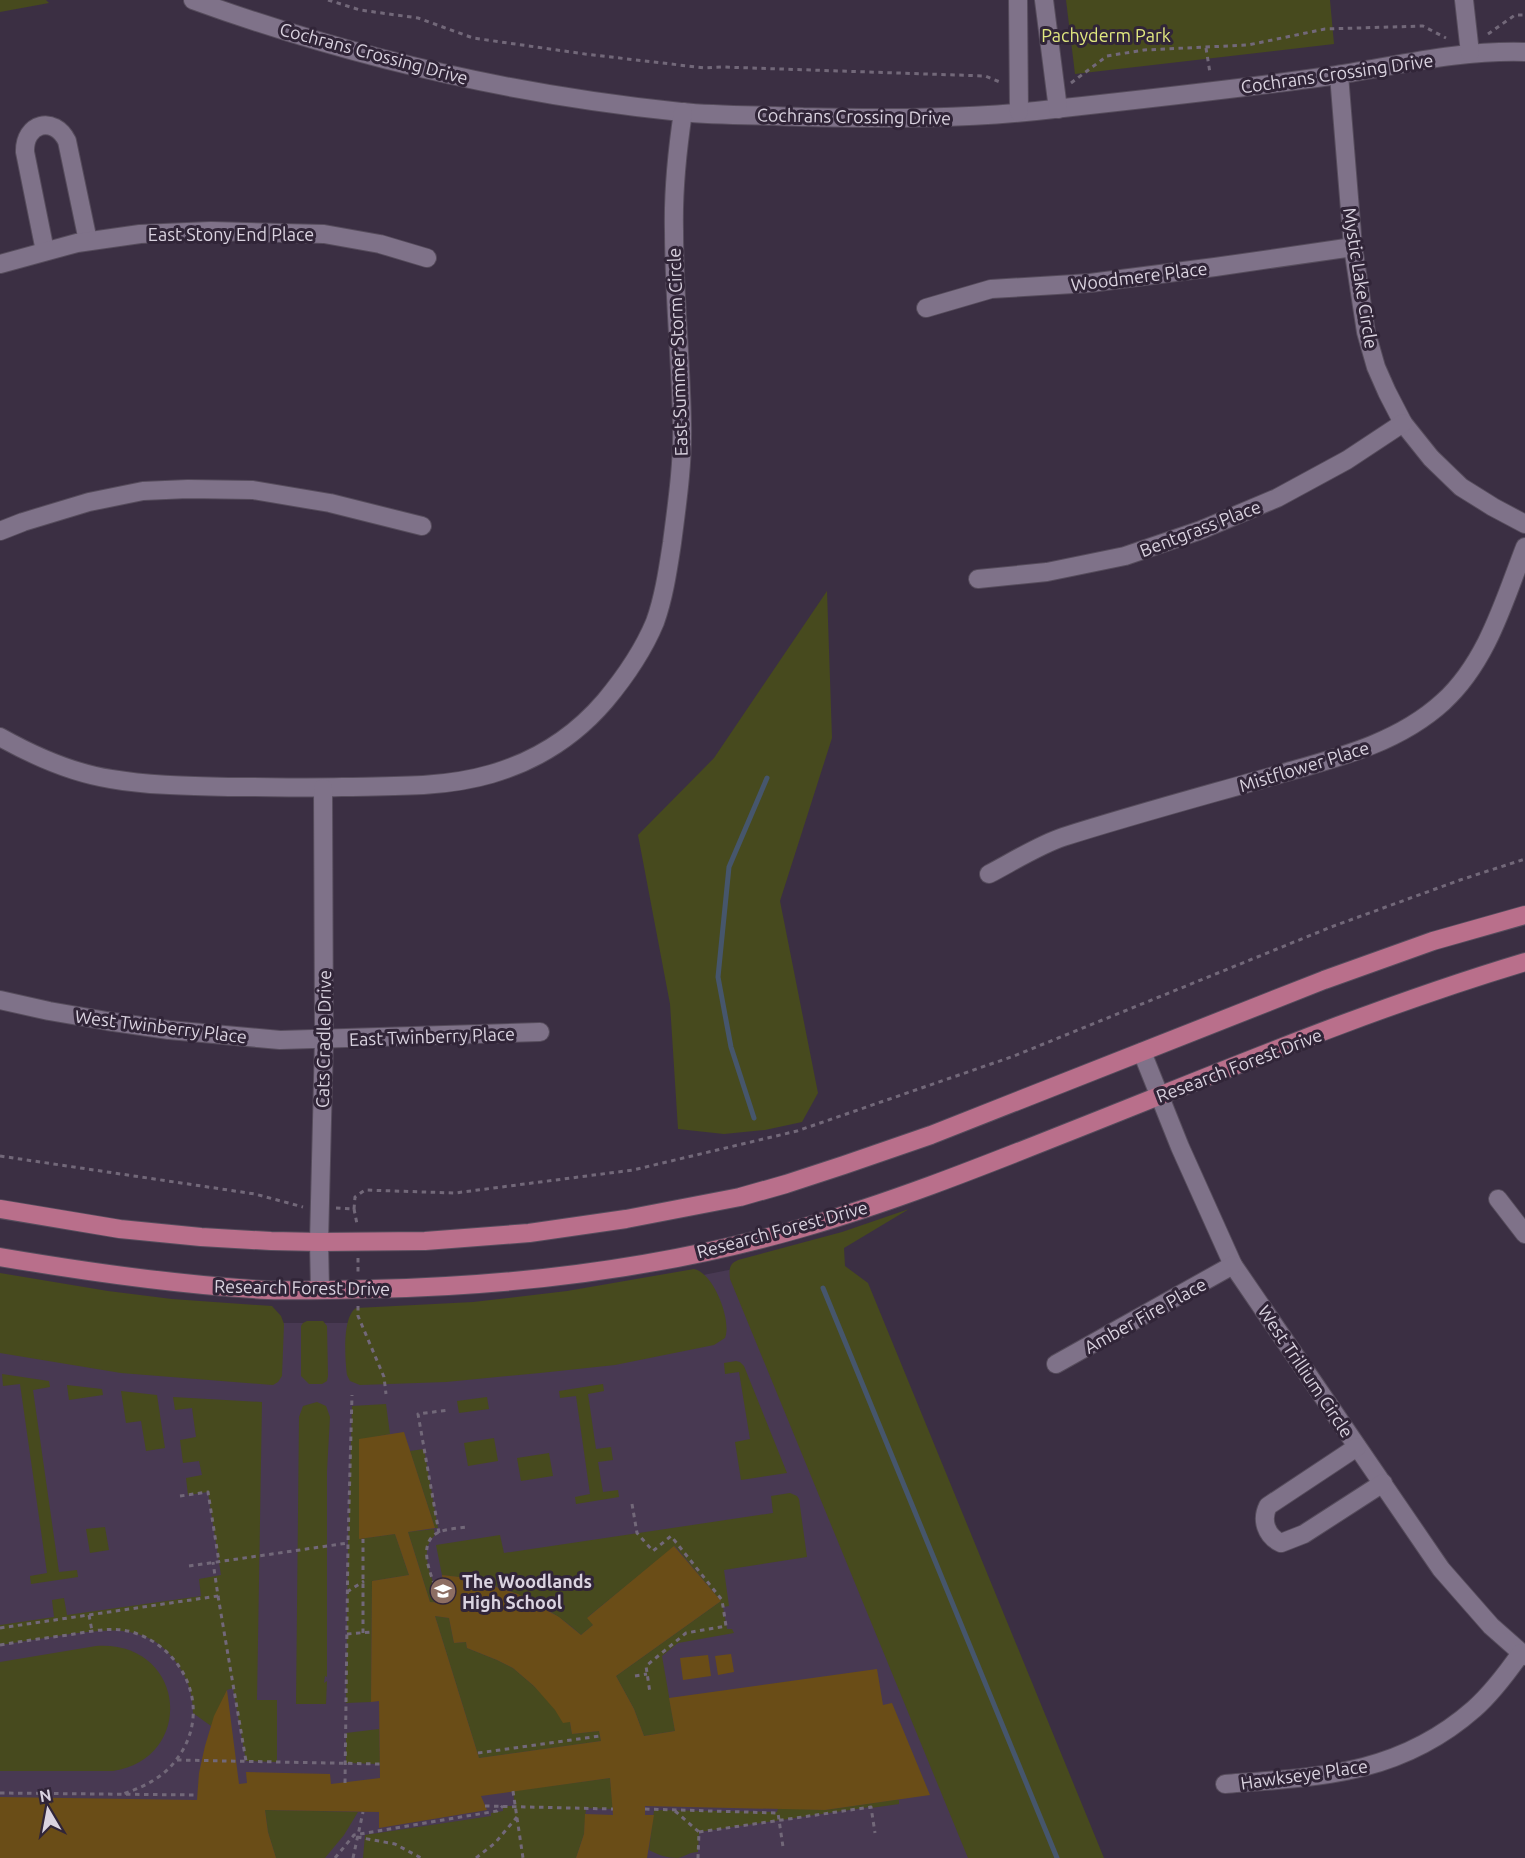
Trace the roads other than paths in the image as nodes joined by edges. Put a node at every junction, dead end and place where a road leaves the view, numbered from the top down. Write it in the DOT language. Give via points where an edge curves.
graph roads {
  1 [pos="193,0"];
  2 [pos="1018,0"];
  3 [pos="1044,0"];
  4 [pos="1464,0"];
  5 [pos="1469,45"];
  6 [pos="1525,52"];
  7 [pos="1339,75"];
  8 [pos="1058,109"];
  9 [pos="683,112"];
  10 [pos="1020,112"];
  11 [pos="88,241"];
  12 [pos="1353,247"];
  13 [pos="45,251"];
  14 [pos="426,258"];
  15 [pos="0,264"];
  16 [pos="926,308"];
  17 [pos="1403,423"];
  18 [pos="1525,524"];
  19 [pos="422,526"];
  20 [pos="0,531"];
  21 [pos="1525,547"];
  22 [pos="978,579"];
  23 [pos="0,737"];
  24 [pos="323,788"];
  25 [pos="990,874"];
  26 [pos="1525,915"];
  27 [pos="1525,962"];
  28 [pos="0,1000"];
  29 [pos="540,1032"];
  30 [pos="324,1040"];
  31 [pos="1142,1052"];
  32 [pos="1160,1096"];
  33 [pos="1498,1199"];
  34 [pos="0,1209"];
  35 [pos="1525,1234"];
  36 [pos="319,1242"];
  37 [pos="0,1257"];
  38 [pos="1233,1265"];
  39 [pos="320,1290"];
  40 [pos="1056,1364"];
  41 [pos="1357,1446"];
  42 [pos="1383,1483"];
  43 [pos="1523,1654"];
  44 [pos="1225,1784"];
  1 -- 9 [label="street, Cochrans Crossing Drive" via="313,39 432,70 539,93"];
  2 -- 10 [label="street"];
  3 -- 8 [label="street"];
  4 -- 5 [label="street"];
  5 -- 6 [label="street, Cochrans Crossing Drive"];
  5 -- 7 [label="street, Cochrans Crossing Drive"];
  7 -- 8 [label="street, Cochrans Crossing Drive"];
  7 -- 12 [label="street, Mystic Lake Circle"];
  8 -- 10 [label="street, Cochrans Crossing Drive"];
  9 -- 10 [label="street, Cochrans Crossing Drive" via="864,119"];
  9 -- 24 [label="street, East Summer Storm Circle" via="674,231 682,427 680,472 666,581 655,621 639,654 592,716 546,752 518,764 455,782"];
  11 -- 13 [label="street, East Stony End Place"];
  11 -- 13 [label="street" via="64,133 49,125 41,126 27,136 25,152"];
  11 -- 14 [label="street, East Stony End Place" via="140,234 274,231 324,234 380,244"];
  12 -- 16 [label="street, Woodmere Place" via="1090,283 991,288"];
  12 -- 17 [label="street, Mystic Lake Circle" via="1366,332 1376,367"];
  13 -- 15 [label="street, East Stony End Place"];
  17 -- 18 [label="street, Mystic Lake Circle" via="1461,487"];
  17 -- 22 [label="street, Bentgrass Place" via="1347,460 1277,498 1201,530 1114,558 1047,572"];
  19 -- 20 [label="street" via="330,503 253,490 188,489 143,491 89,502"];
  21 -- 25 [label="street, Mistflower Place" via="1484,648 1443,702 1410,728 1341,756 1060,838"];
  23 -- 24 [label="street, East Summer Storm Circle" via="74,770 109,779 174,785"];
  24 -- 30 [label="street, Cats Cradle Drive"];
  26 -- 31 [label="main road" via="1433,941 1335,976"];
  27 -- 32 [label="main road, Research Forest Drive" via="1342,1024"];
  28 -- 30 [label="street, West Twinberry Place" via="169,1030"];
  29 -- 30 [label="street, East Twinberry Place"];
  30 -- 36 [label="street, Cats Cradle Drive"];
  31 -- 32 [label="street, West Trillium Circle"];
  31 -- 36 [label="main road" via="932,1135 740,1197 529,1233 425,1241"];
  32 -- 38 [label="street, West Trillium Circle"];
  32 -- 39 [label="main road, Research Forest Drive" via="949,1179 822,1222 747,1242 630,1265 530,1279"];
  33 -- 35 [label="street"];
  34 -- 36 [label="main road" via="201,1237"];
  36 -- 39 [label="street, Cats Cradle Drive"];
  37 -- 39 [label="main road, Research Forest Drive" via="196,1284"];
  38 -- 40 [label="street, Amber Fire Place"];
  38 -- 41 [label="street, West Trillium Circle"];
  41 -- 42 [label="street, West Trillium Circle"];
  41 -- 42 [label="street" via="1268,1506 1264,1513 1267,1532 1281,1543 1290,1540"];
  42 -- 43 [label="street, West Trillium Circle" via="1441,1569 1484,1618"];
  43 -- 44 [label="street, Hawkseye Place" via="1475,1708 1407,1753 1354,1770 1299,1779"];
}
